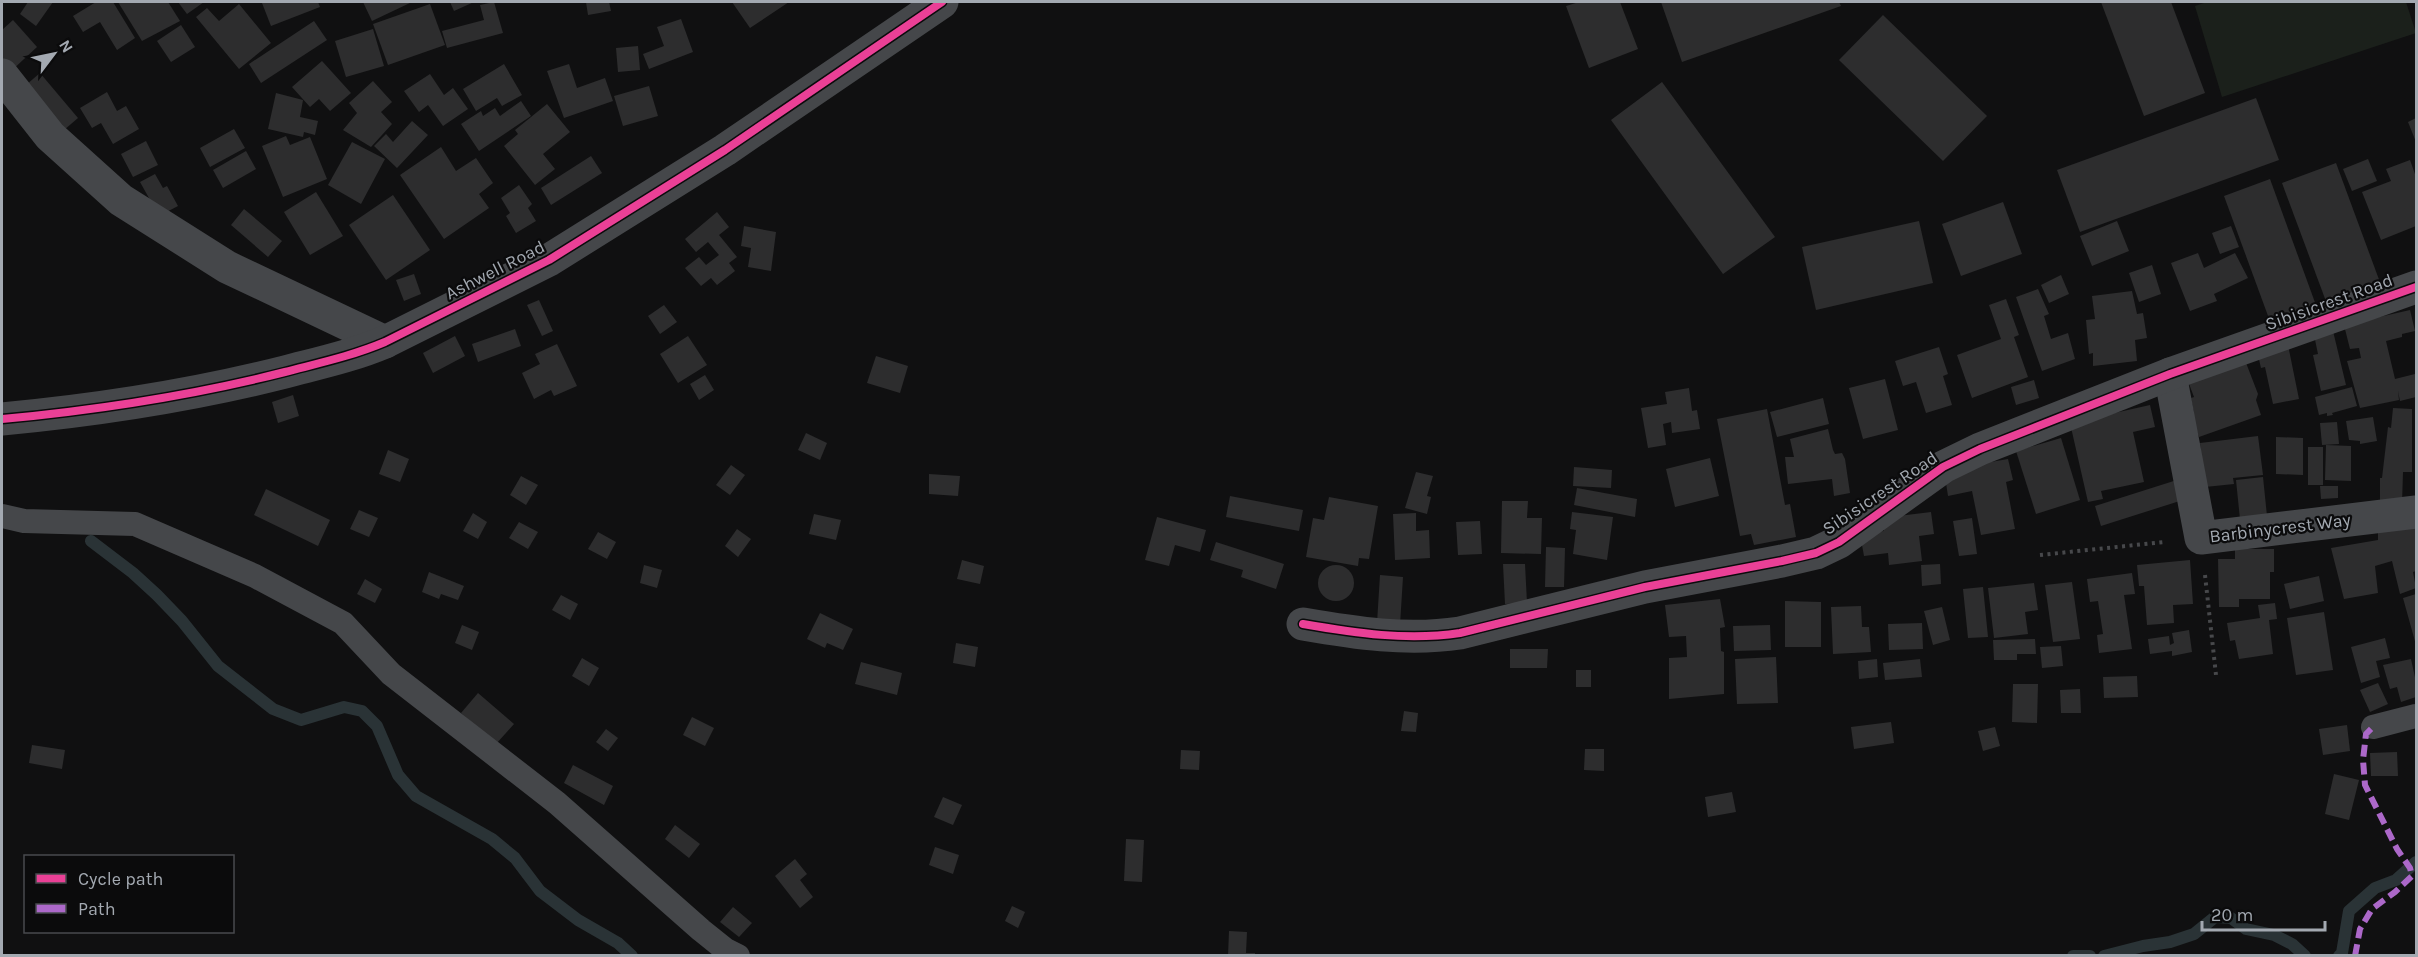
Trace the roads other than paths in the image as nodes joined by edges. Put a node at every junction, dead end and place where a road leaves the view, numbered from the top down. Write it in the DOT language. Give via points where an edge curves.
graph roads {
  1 [pos="942,2"];
  2 [pos="2,75"];
  3 [pos="2416,290"];
  4 [pos="385,342"];
  5 [pos="2170,374"];
  6 [pos="2,418"];
  7 [pos="2416,512"];
  8 [pos="2,516"];
  9 [pos="1303,624"];
  10 [pos="2416,716"];
  11 [pos="2373,727"];
  12 [pos="738,956"];
  1 -- 4 [label="street, Ashwell Road" via="725,150 549,260"];
  2 -- 4 [label="street" via="50,136 121,200 227,267"];
  3 -- 5 [label="street, Sibisicrest Road"];
  4 -- 6 [label="street, Ashwell Road" via="359,353 231,386 84,412"];
  5 -- 7 [label="street, Barbinycrest Way" via="2201,538"];
  5 -- 9 [label="street, Sibisicrest Road" via="1943,467 1839,542 1816,553 1645,587 1434,637 1359,633"];
  8 -- 12 [label="lane" via="24,521 135,524 255,576 343,623 391,674 557,803 701,930"];
  10 -- 11 [label="lane"];
}
